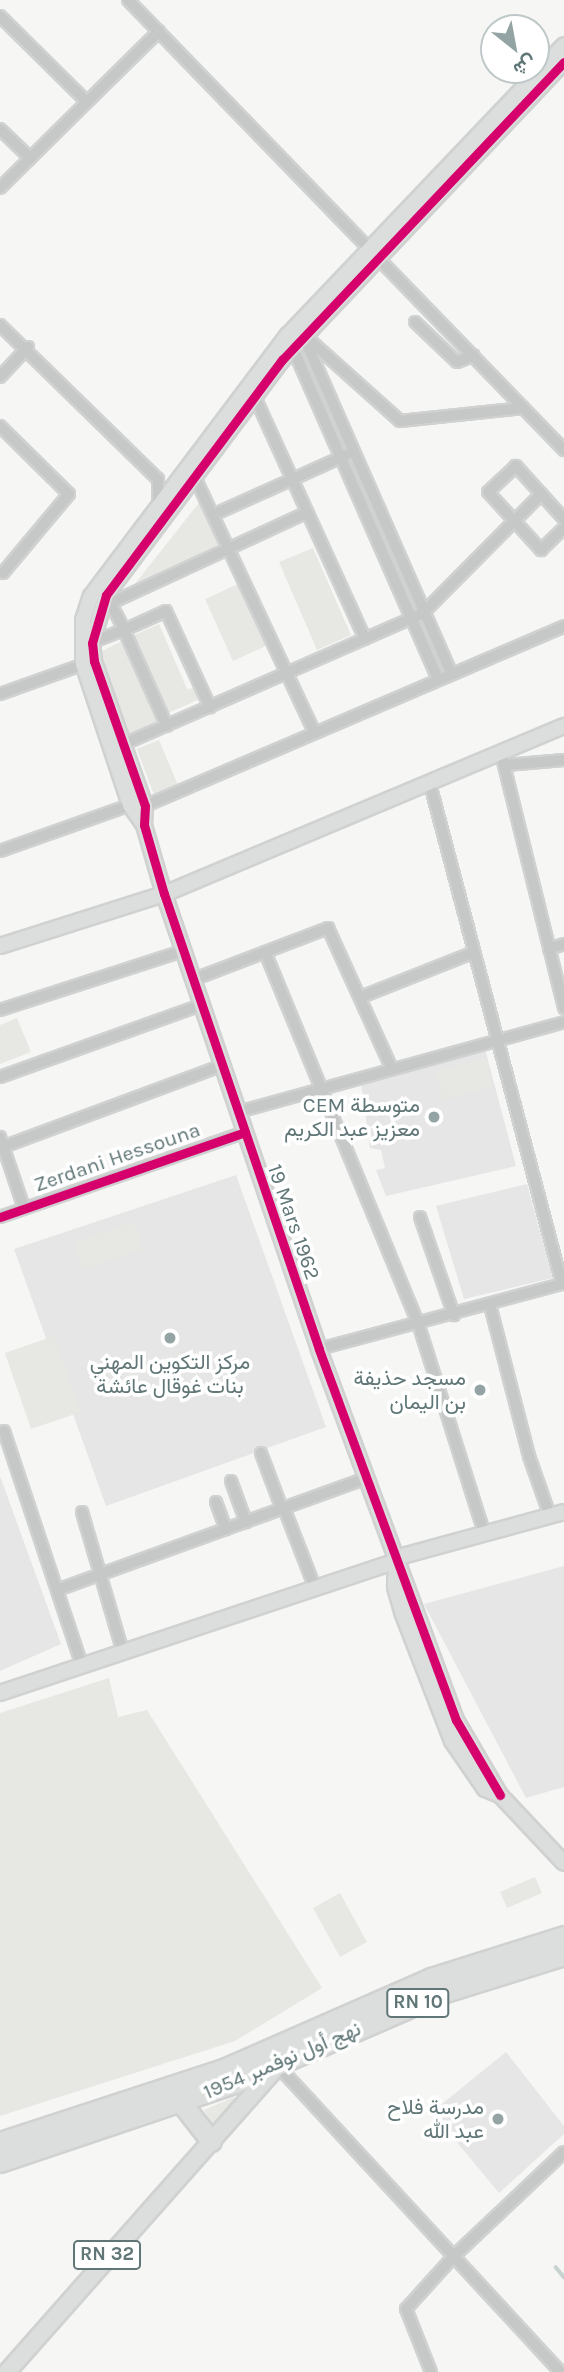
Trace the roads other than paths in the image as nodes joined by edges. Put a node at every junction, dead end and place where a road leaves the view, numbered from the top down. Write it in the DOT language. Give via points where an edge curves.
graph roads {
  1 [pos="128,0"];
  2 [pos="0,16"];
  3 [pos="159,31"];
  4 [pos="564,45"];
  5 [pos="550,66"];
  6 [pos="536,84"];
  7 [pos="87,102"];
  8 [pos="0,129"];
  9 [pos="30,158"];
  10 [pos="0,188"];
  11 [pos="374,251"];
  12 [pos="415,322"];
  13 [pos="0,325"];
  14 [pos="295,335"];
  15 [pos="27,347"];
  16 [pos="474,355"];
  17 [pos="0,377"];
  18 [pos="251,391"];
  19 [pos="523,408"];
  20 [pos="0,426"];
  21 [pos="564,450"];
  22 [pos="354,452"];
  23 [pos="342,457"];
  24 [pos="192,472"];
  25 [pos="291,480"];
  26 [pos="541,494"];
  27 [pos="158,507"];
  28 [pos="306,513"];
  29 [pos="215,514"];
  30 [pos="564,519"];
  31 [pos="513,520"];
  32 [pos="564,528"];
  33 [pos="230,549"];
  34 [pos="1,573"];
  35 [pos="105,594"];
  36 [pos="423,613"];
  37 [pos="412,618"];
  38 [pos="564,626"];
  39 [pos="124,630"];
  40 [pos="365,639"];
  41 [pos="87,644"];
  42 [pos="88,663"];
  43 [pos="287,673"];
  44 [pos="451,673"];
  45 [pos="438,679"];
  46 [pos="0,694"];
  47 [pos="211,706"];
  48 [pos="167,726"];
  49 [pos="564,726"];
  50 [pos="314,731"];
  51 [pos="116,747"];
  52 [pos="503,759"];
  53 [pos="564,760"];
  54 [pos="430,784"];
  55 [pos="137,806"];
  56 [pos="0,851"];
  57 [pos="163,894"];
  58 [pos="564,944"];
  59 [pos="0,946"];
  60 [pos="550,948"];
  61 [pos="183,951"];
  62 [pos="265,952"];
  63 [pos="472,953"];
  64 [pos="192,980"];
  65 [pos="361,997"];
  66 [pos="201,1005"];
  67 [pos="564,1009"];
  68 [pos="0,1010"];
  69 [pos="564,1022"];
  70 [pos="498,1039"];
  71 [pos="220,1066"];
  72 [pos="392,1069"];
  73 [pos="0,1077"];
  74 [pos="321,1090"];
  75 [pos="238,1112"];
  76 [pos="245,1132"];
  77 [pos="1,1144"];
  78 [pos="24,1208"];
  79 [pos="0,1217"];
  80 [pos="420,1217"];
  81 [pos="563,1286"];
  82 [pos="490,1305"];
  83 [pos="454,1315"];
  84 [pos="419,1326"];
  85 [pos="319,1349"];
  86 [pos="4,1431"];
  87 [pos="261,1453"];
  88 [pos="367,1478"];
  89 [pos="231,1480"];
  90 [pos="216,1502"];
  91 [pos="283,1509"];
  92 [pos="82,1512"];
  93 [pos="557,1514"];
  94 [pos="246,1522"];
  95 [pos="226,1529"];
  96 [pos="484,1532"];
  97 [pos="395,1560"];
  98 [pos="100,1575"];
  99 [pos="314,1588"];
  100 [pos="57,1590"];
  101 [pos="123,1652"];
  102 [pos="82,1666"];
  103 [pos="0,1693"];
  104 [pos="564,1863"];
  105 [pos="564,1936"];
  106 [pos="564,1955"];
  107 [pos="290,2042"];
  108 [pos="278,2066"];
  109 [pos="163,2089"];
  110 [pos="183,2102"];
  111 [pos="159,2111"];
  112 [pos="206,2135"];
  113 [pos="0,2142"];
  114 [pos="564,2152"];
  115 [pos="0,2162"];
  116 [pos="454,2256"];
  117 [pos="7,2372"];
  118 [pos="431,2372"];
  119 [pos="561,2372"];
  1 -- 3 [label="street"];
  2 -- 7 [label="street"];
  3 -- 7 [label="street"];
  3 -- 11 [label="street"];
  4 -- 5 [label="street"];
  6 -- 11 [label="street"];
  7 -- 9 [label="street"];
  8 -- 9 [label="street"];
  9 -- 10 [label="street"];
  11 -- 14 [label="street"];
  11 -- 16 [label="street"];
  12 -- 16 [label="street" via="457,362"];
  13 -- 15 [label="street"];
  14 -- 18 [label="street"];
  14 -- 19 [label="street" via="400,421"];
  14 -- 22 [label="street"];
  14 -- 23 [label="street"];
  15 -- 17 [label="street"];
  15 -- 27 [label="street" via="158,479"];
  16 -- 19 [label="street"];
  18 -- 24 [label="street"];
  18 -- 25 [label="street"];
  19 -- 21 [label="street"];
  20 -- 34 [label="street" via="69,494"];
  22 -- 23 [label="street"];
  22 -- 36 [label="street"];
  23 -- 25 [label="street"];
  23 -- 37 [label="street"];
  24 -- 27 [label="street"];
  24 -- 29 [label="street"];
  24 -- 35 [label="street"];
  25 -- 28 [label="street"];
  25 -- 29 [label="street"];
  26 -- 30 [label="street"];
  26 -- 31 [label="street"];
  26 -- 31 [label="street" via="516,466 488,492"];
  27 -- 35 [label="street"];
  28 -- 33 [label="street"];
  28 -- 40 [label="street"];
  29 -- 33 [label="street"];
  31 -- 32 [label="street" via="541,550"];
  31 -- 36 [label="street"];
  33 -- 35 [label="street"];
  33 -- 43 [label="street"];
  35 -- 39 [label="street"];
  35 -- 41 [label="street" via="86,608"];
  36 -- 37 [label="street"];
  36 -- 44 [label="street"];
  37 -- 40 [label="street"];
  37 -- 45 [label="street"];
  38 -- 44 [label="street"];
  39 -- 41 [label="street"];
  39 -- 47 [label="street" via="166,611"];
  39 -- 48 [label="street"];
  40 -- 43 [label="street"];
  41 -- 42 [label="street"];
  42 -- 46 [label="street"];
  42 -- 51 [label="street"];
  43 -- 47 [label="street"];
  43 -- 50 [label="street"];
  44 -- 45 [label="street"];
  45 -- 50 [label="street"];
  47 -- 48 [label="street"];
  48 -- 51 [label="street"];
  49 -- 52 [label="street"];
  50 -- 55 [label="street"];
  51 -- 55 [label="street"];
  52 -- 53 [label="street"];
  52 -- 54 [label="street"];
  52 -- 60 [label="street"];
  54 -- 57 [label="street"];
  54 -- 63 [label="street"];
  55 -- 56 [label="street"];
  55 -- 57 [label="street, 19 Mars 1962"];
  57 -- 59 [label="street"];
  57 -- 61 [label="street, 19 Mars 1962"];
  58 -- 60 [label="street"];
  60 -- 67 [label="street"];
  61 -- 64 [label="street, 19 Mars 1962"];
  61 -- 68 [label="street"];
  62 -- 64 [label="street"];
  62 -- 65 [label="street" via="328,928"];
  62 -- 74 [label="street"];
  63 -- 65 [label="street"];
  63 -- 70 [label="street"];
  64 -- 66 [label="street, 19 Mars 1962"];
  65 -- 72 [label="street"];
  66 -- 71 [label="street, 19 Mars 1962"];
  66 -- 73 [label="street"];
  69 -- 70 [label="street"];
  70 -- 72 [label="street"];
  70 -- 81 [label="street"];
  71 -- 75 [label="street, 19 Mars 1962"];
  71 -- 77 [label="street"];
  72 -- 74 [label="street"];
  74 -- 75 [label="street"];
  74 -- 84 [label="street"];
  75 -- 76 [label="street, 19 Mars 1962"];
  76 -- 78 [label="street, Zerdani Hessouna"];
  76 -- 85 [label="street, 19 Mars 1962"];
  77 -- 78 [label="street"];
  78 -- 79 [label="street, Zerdani Hessouna"];
  80 -- 83 [label="street"];
  81 -- 82 [label="street"];
  82 -- 83 [label="street"];
  82 -- 93 [label="street" via="529,1456"];
  83 -- 84 [label="street"];
  84 -- 85 [label="street"];
  84 -- 96 [label="street"];
  85 -- 88 [label="street, 19 Mars 1962"];
  86 -- 100 [label="street"];
  87 -- 91 [label="street"];
  88 -- 91 [label="street"];
  88 -- 97 [label="street, 19 Mars 1962"];
  89 -- 94 [label="street"];
  90 -- 95 [label="street"];
  91 -- 94 [label="street"];
  91 -- 99 [label="street"];
  92 -- 98 [label="street"];
  93 -- 96 [label="street"];
  94 -- 95 [label="street"];
  95 -- 98 [label="street"];
  96 -- 97 [label="street"];
  97 -- 99 [label="street"];
  97 -- 104 [label="street, 19 Mars 1962" via="456,1720 500,1795"];
  98 -- 100 [label="street"];
  98 -- 101 [label="street"];
  99 -- 101 [label="street"];
  100 -- 102 [label="street"];
  101 -- 102 [label="street"];
  102 -- 103 [label="street"];
  105 -- 107 [label="highway, نهج أول نوفمبر 1954 / RN 10" via="431,1979"];
  106 -- 108 [label="highway, نهج أول نوفمبر 1954 / RN 10" via="403,2008"];
  107 -- 108 [label="main road, RN 32"];
  107 -- 109 [label="highway, نهج أول نوفمبر 1954 / RN 10"];
  108 -- 110 [label="highway, نهج أول نوفمبر 1954 / RN 10"];
  108 -- 112 [label="main road, RN 32"];
  108 -- 116 [label="street"];
  109 -- 110 [label="highway"];
  109 -- 113 [label="highway, نهج أول نوفمبر 1954 / RN 10"];
  110 -- 111 [label="highway, نهج أول نوفمبر 1954 / RN 10"];
  110 -- 112 [label="highway"];
  111 -- 112 [label="highway"];
  111 -- 115 [label="highway, نهج أول نوفمبر 1954 / RN 10"];
  112 -- 117 [label="main road, RN 32"];
  114 -- 116 [label="street"];
  116 -- 118 [label="street" via="406,2309"];
  116 -- 119 [label="street"];
}
